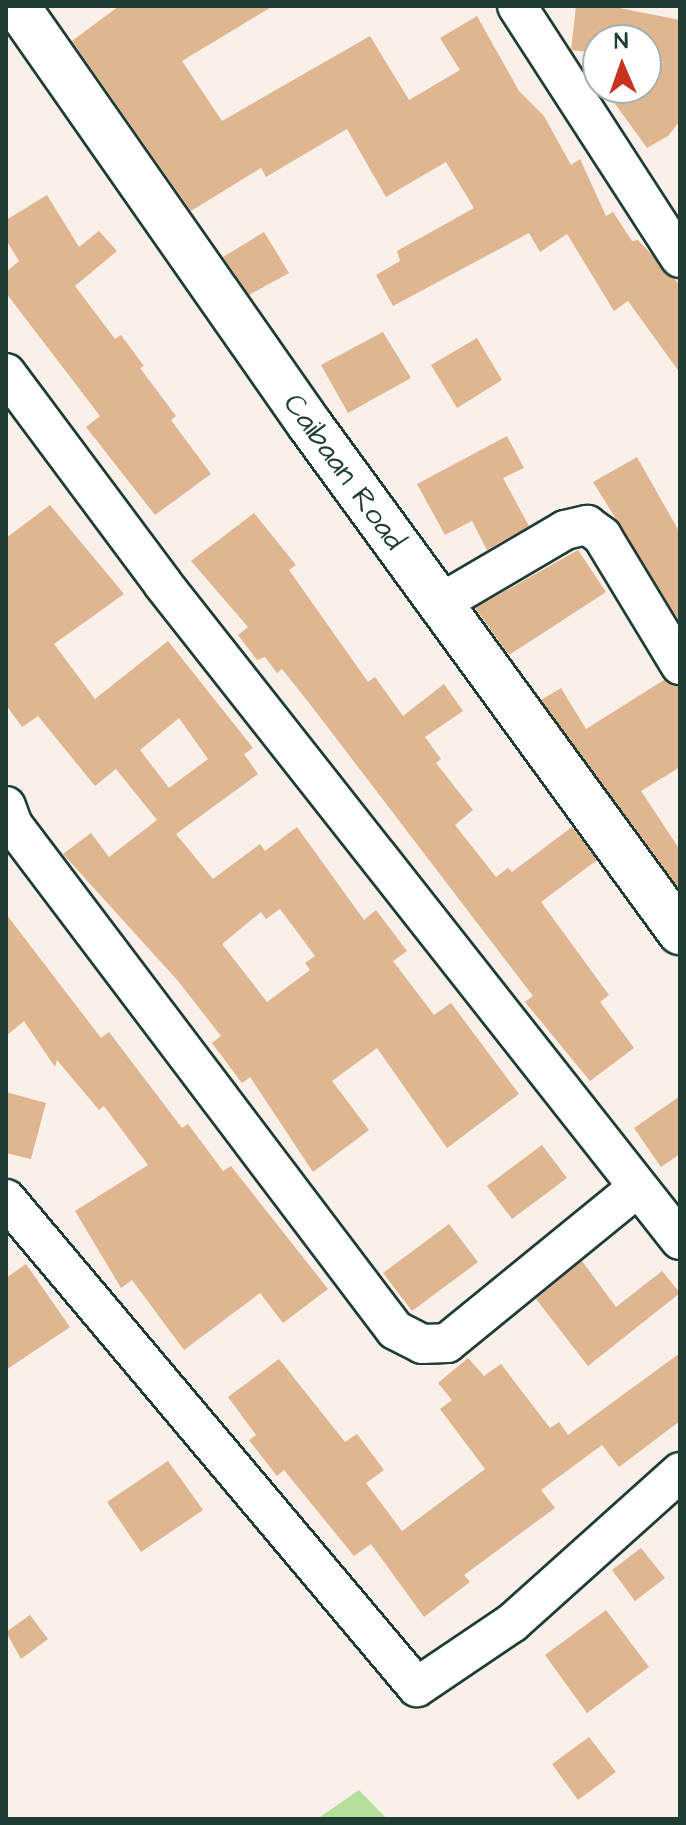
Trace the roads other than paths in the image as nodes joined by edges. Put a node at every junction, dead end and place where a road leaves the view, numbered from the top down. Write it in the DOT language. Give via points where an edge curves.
graph roads {
  1 [pos="17,6"];
  2 [pos="517,6"];
  3 [pos="667,217"];
  4 [pos="680,258"];
  5 [pos="6,373"];
  6 [pos="439,604"];
  7 [pos="680,665"];
  8 [pos="8,820"];
  9 [pos="680,932"];
  10 [pos="636,1189"];
  11 [pos="6,1199"];
  12 [pos="680,1240"];
  13 [pos="680,1472"];
  1 -- 6 [label="street, Caibaan Road"];
  2 -- 3 [label="street"];
  3 -- 4 [label="street"];
  5 -- 10 [label="street" via="163,584"];
  6 -- 7 [label="street" via="565,530 587,525 602,536"];
  6 -- 9 [label="street, Caibaan Road"];
  8 -- 10 [label="street" via="395,1330 422,1344 447,1343"];
  10 -- 12 [label="street"];
  11 -- 13 [label="street" via="417,1687 512,1623"];
}
